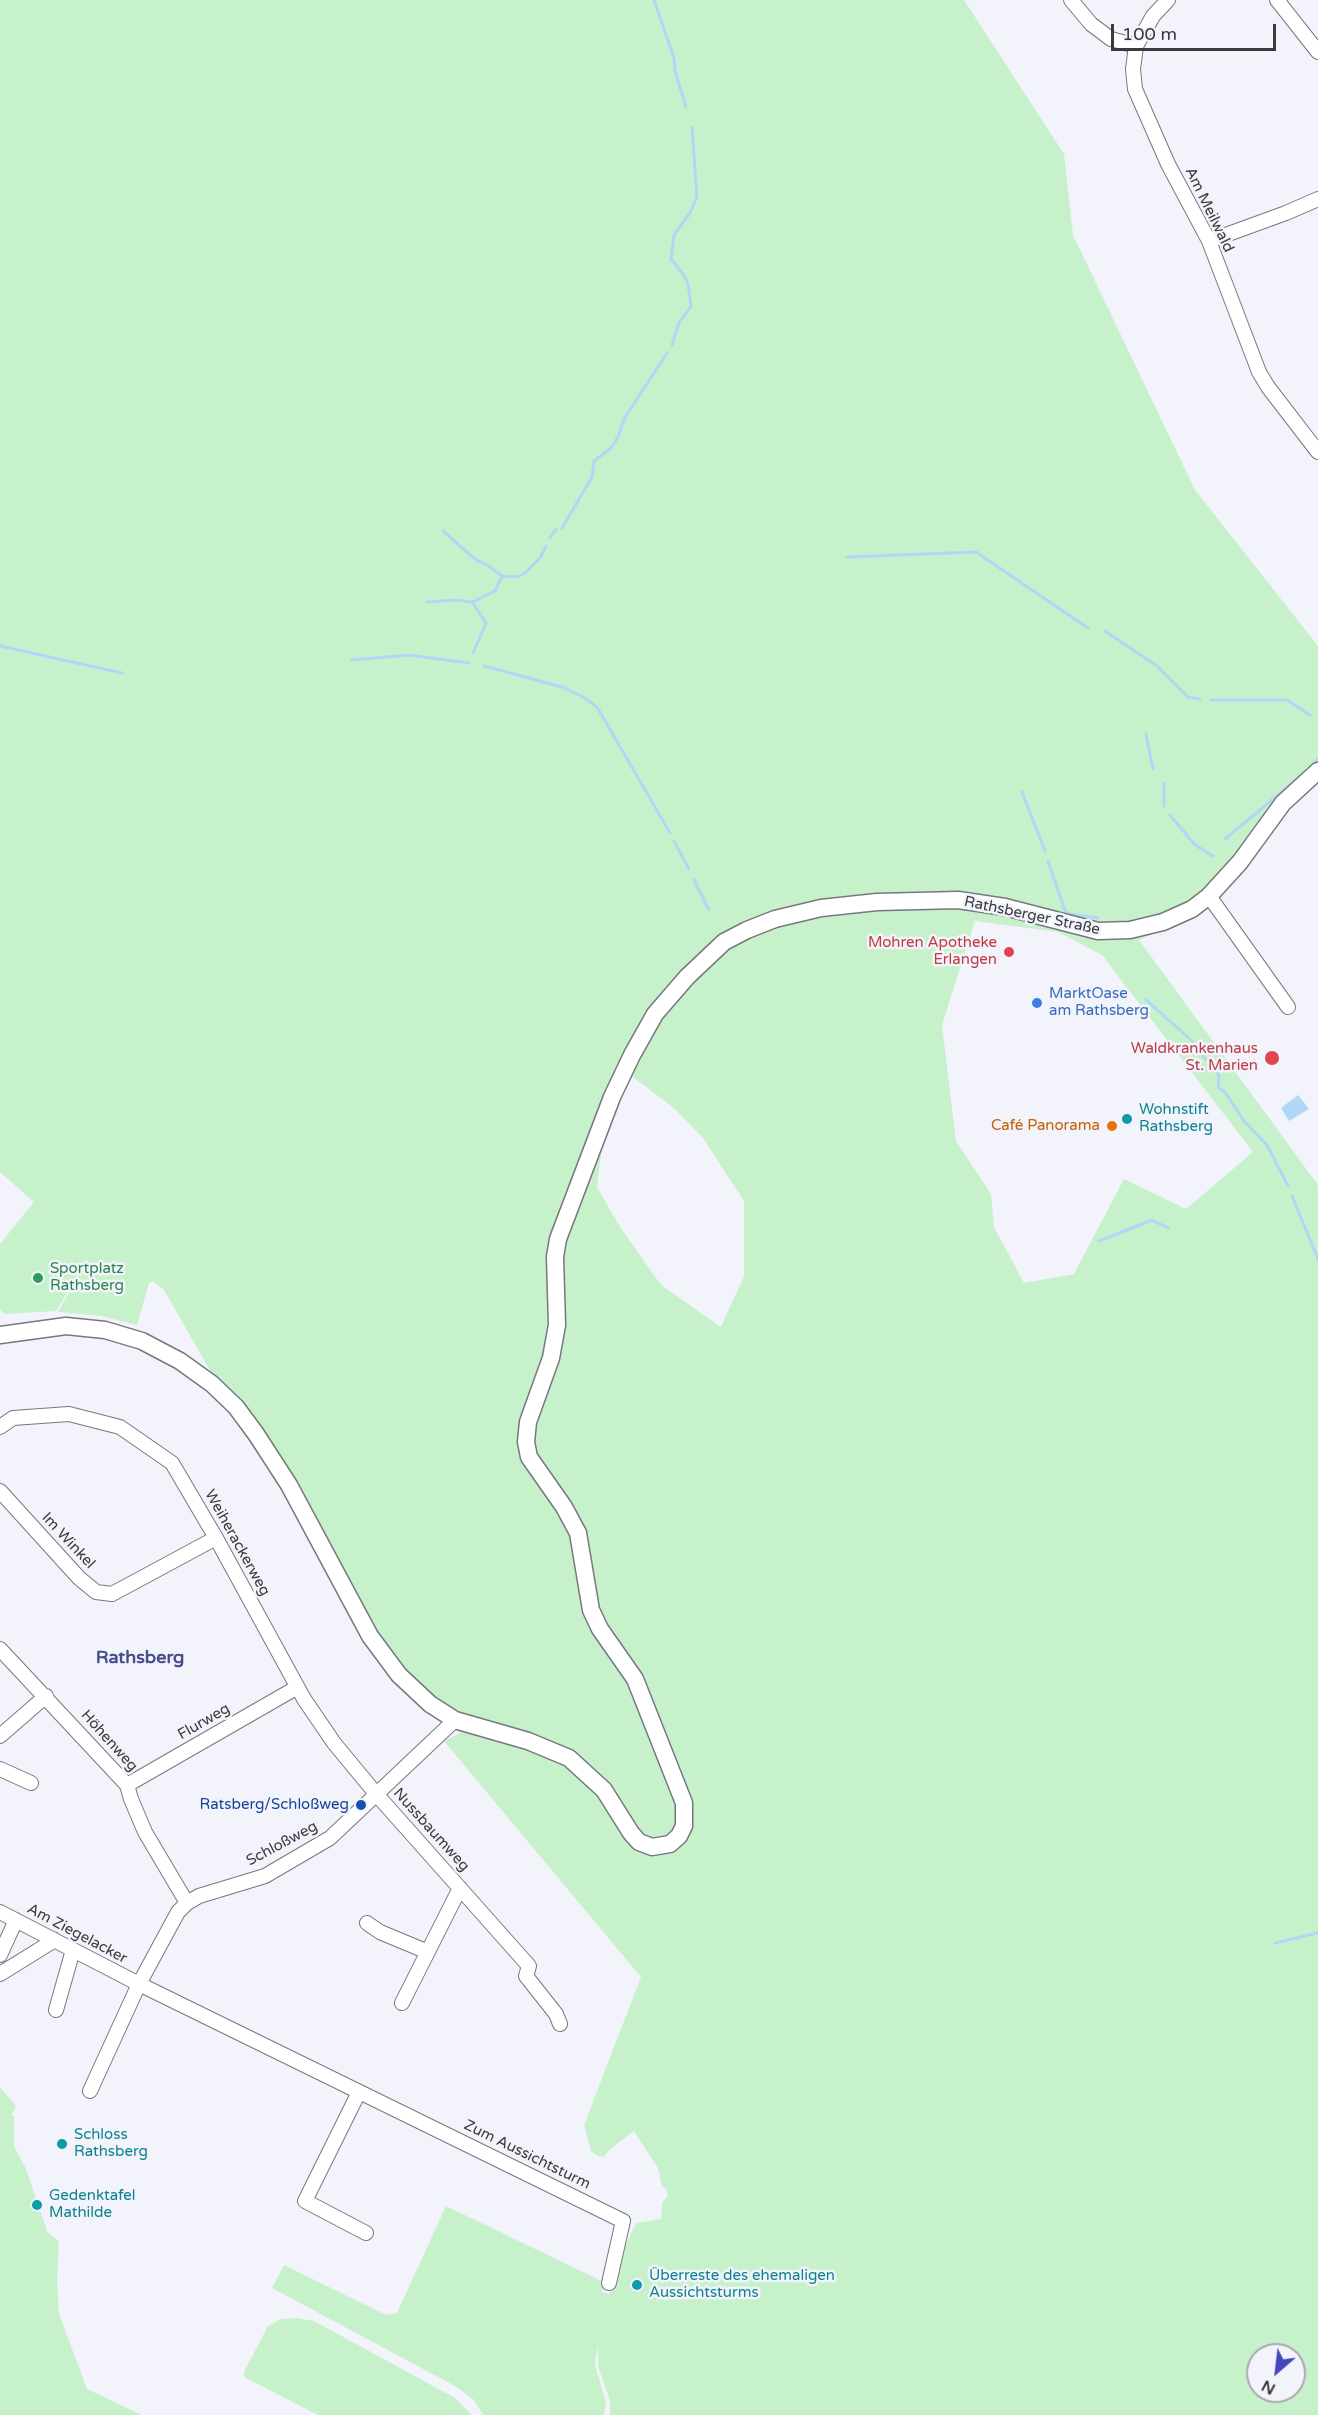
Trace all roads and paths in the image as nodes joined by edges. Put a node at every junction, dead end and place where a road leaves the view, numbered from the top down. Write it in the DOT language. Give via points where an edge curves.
graph roads {
  1 [pos="1071,0"];
  2 [pos="1168,0"];
  3 [pos="1276,0"];
  4 [pos="1136,46"];
  5 [pos="1318,52"];
  6 [pos="1318,199"];
  7 [pos="1209,242"];
  8 [pos="1318,452"];
  9 [pos="1318,771"];
  10 [pos="1209,896"];
  11 [pos="1288,1007"];
  12 [pos="0,1335"];
  13 [pos="0,1427"];
  14 [pos="0,1491"];
  15 [pos="216,1538"];
  16 [pos="0,1649"];
  17 [pos="296,1688"];
  18 [pos="46,1696"];
  19 [pos="455,1720"];
  20 [pos="0,1736"];
  21 [pos="0,1769"];
  22 [pos="31,1783"];
  23 [pos="128,1785"];
  24 [pos="377,1795"];
  25 [pos="460,1888"];
  26 [pos="187,1903"];
  27 [pos="0,1912"];
  28 [pos="16,1920"];
  29 [pos="367,1923"];
  30 [pos="53,1940"];
  31 [pos="74,1950"];
  32 [pos="428,1952"];
  33 [pos="0,1954"];
  34 [pos="0,1974"];
  35 [pos="139,1984"];
  36 [pos="402,2003"];
  37 [pos="56,2010"];
  38 [pos="560,2024"];
  39 [pos="90,2091"];
  40 [pos="359,2092"];
  41 [pos="366,2233"];
  42 [pos="609,2283"];
  1 -- 4 [label="street" via="1091,24 1111,39"];
  2 -- 4 [label="street" via="1152,16"];
  3 -- 5 [label="street"];
  4 -- 7 [label="street, Am Meilwald" via="1132,69 1135,89"];
  6 -- 7 [label="street"];
  7 -- 8 [label="street, Am Meilwald" via="1259,372"];
  9 -- 10 [label="street, Rathsberger Straße" via="1283,803 1240,862"];
  10 -- 11 [label="street"];
  10 -- 19 [label="street, Rathsberger Straße" via="1163,922 1108,932 958,900 839,905 775,919 747,930 724,942 704,960 655,1014 632,1055 558,1239 557,1325 528,1422 526,1442 529,1457 578,1533 591,1610 600,1629 629,1667 648,1710 685,1810 684,1826 670,1844 645,1845 635,1838 604,1790 569,1758 528,1741"];
  12 -- 19 [label="street, Rathsberger Straße" via="66,1326 105,1330 142,1341 212,1384 236,1407 289,1485 370,1636 399,1676"];
  13 -- 15 [label="street, Weiherackerweg" via="13,1418 69,1414 120,1427 172,1463"];
  14 -- 15 [label="street, Im Winkel" via="96,1592 111,1594"];
  15 -- 17 [label="street, Weiherackerweg"];
  16 -- 18 [label="street, Höhenweg"];
  17 -- 23 [label="street, Flurweg"];
  17 -- 24 [label="street, Weiherackerweg"];
  18 -- 20 [label="street"];
  18 -- 23 [label="street, Höhenweg"];
  19 -- 24 [label="street, Schloßweg"];
  21 -- 22 [label="street"];
  23 -- 26 [label="street, Höhenweg" via="144,1832"];
  24 -- 25 [label="street, Nussbaumweg"];
  24 -- 26 [label="street, Schloßweg" via="330,1838 274,1871"];
  25 -- 32 [label="street, Nussbaumweg"];
  25 -- 38 [label="street, Nussbaumweg" via="529,1966 526,1976"];
  26 -- 35 [label="street" via="178,1912"];
  27 -- 28 [label="street, Am Ziegelacker"];
  28 -- 30 [label="street, Am Ziegelacker"];
  28 -- 33 [label="street"];
  29 -- 32 [label="street"];
  30 -- 31 [label="street, Am Ziegelacker"];
  30 -- 34 [label="street"];
  31 -- 35 [label="street, Am Ziegelacker"];
  31 -- 37 [label="street"];
  32 -- 36 [label="street, Nussbaumweg"];
  35 -- 39 [label="street"];
  35 -- 40 [label="street, Zum Aussichtsturm"];
  40 -- 41 [label="street" via="305,2200"];
  40 -- 42 [label="street, Zum Aussichtsturm" via="623,2221"];
}
